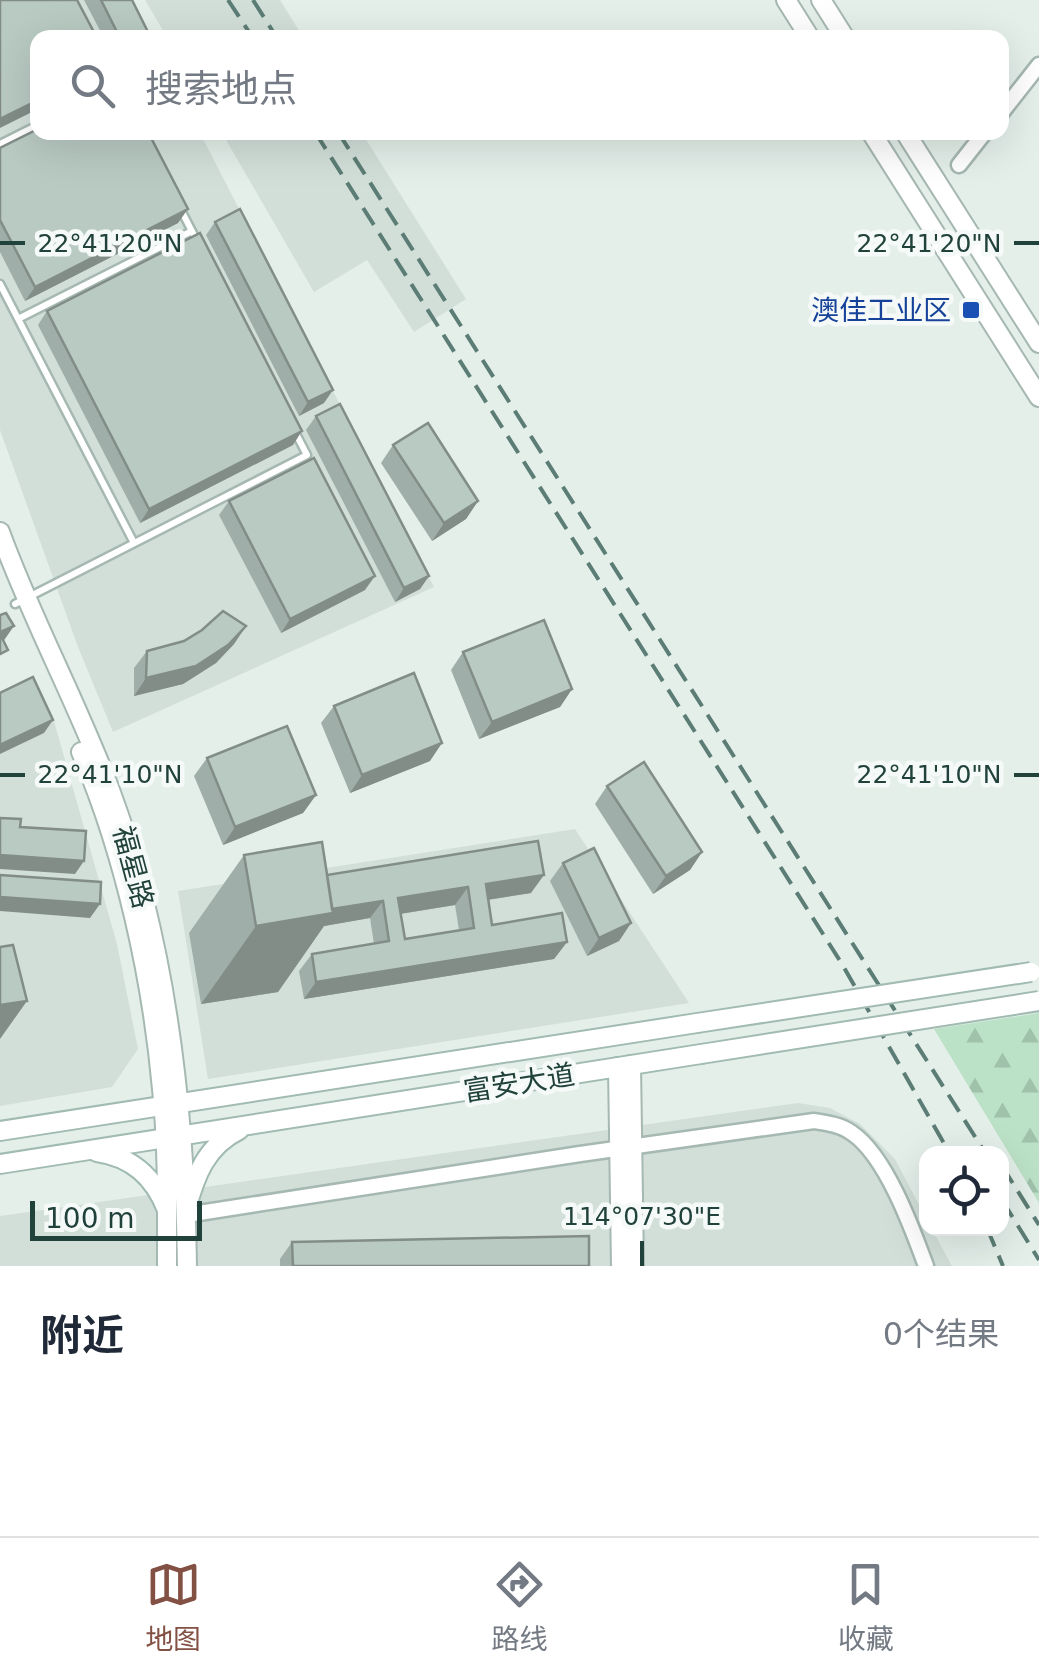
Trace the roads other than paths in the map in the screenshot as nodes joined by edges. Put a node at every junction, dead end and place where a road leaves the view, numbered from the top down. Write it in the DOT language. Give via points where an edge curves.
graph roads {
  1 [pos="786,0"];
  2 [pos="822,0"];
  3 [pos="805,30"];
  4 [pos="840,30"];
  5 [pos="1039,65"];
  6 [pos="1009,103"];
  7 [pos="30,129"];
  8 [pos="875,140"];
  9 [pos="910,140"];
  10 [pos="980,140"];
  11 [pos="0,144"];
  12 [pos="960,166"];
  13 [pos="175,198"];
  14 [pos="192,231"];
  15 [pos="201,248"];
  16 [pos="0,284"];
  17 [pos="18,320"];
  18 [pos="1039,344"];
  19 [pos="1039,397"];
  20 [pos="290,420"];
  21 [pos="0,532"];
  22 [pos="134,543"];
  23 [pos="0,564"];
  24 [pos="20,601"];
  25 [pos="1035,971"];
  26 [pos="1039,1001"];
  27 [pos="624,1066"];
  28 [pos="303,1084"];
  29 [pos="171,1105"];
  30 [pos="307,1116"];
  31 [pos="251,1125"];
  32 [pos="0,1134"];
  33 [pos="174,1137"];
  34 [pos="626,1147"];
  35 [pos="81,1152"];
  36 [pos="2,1164"];
  37 [pos="180,1212"];
  38 [pos="168,1266"];
  39 [pos="187,1266"];
  40 [pos="621,1266"];
  41 [pos="634,1266"];
  42 [pos="926,1266"];
  1 -- 3 [label="main road"];
  2 -- 4 [label="main road"];
  5 -- 6 [label="street"];
  7 -- 11 [label="lane"];
  8 -- 19 [label="main road"];
  9 -- 18 [label="main road"];
  10 -- 12 [label="street"];
  13 -- 14 [label="lane"];
  14 -- 15 [label="lane"];
  14 -- 17 [label="lane"];
  16 -- 17 [label="lane"];
  17 -- 22 [label="lane"];
  20 -- 22 [label="lane" via="307,455"];
  21 -- 24 [label="main road, 福星路"];
  22 -- 24 [label="lane"];
  23 -- 24 [label="main road, 福星路"];
  24 -- 29 [label="main road, 福星路" via="89,740 124,832 153,946"];
  25 -- 28 [label="main road, 富安大道, bridge"];
  26 -- 27 [label="main road, 富安大道, bridge"];
  27 -- 30 [label="main road, 富安大道"];
  27 -- 34 [label="main road"];
  28 -- 29 [label="main road, 富安大道"];
  28 -- 30 [label="main road"];
  29 -- 32 [label="main road, 富安大道"];
  29 -- 33 [label="main road, 福星路"];
  30 -- 31 [label="main road, 富安大道"];
  31 -- 33 [label="main road, 富安大道"];
  31 -- 37 [label="main road" via="214,1147"];
  32 -- 36 [label="main road"];
  33 -- 35 [label="main road, 富安大道"];
  33 -- 37 [label="main road, 福星路"];
  34 -- 37 [label="street"];
  34 -- 40 [label="main road"];
  34 -- 41 [label="main road"];
  34 -- 42 [label="street" via="798,1122 842,1127 874,1156"];
  35 -- 36 [label="main road, 富安大道"];
  35 -- 37 [label="main road" via="114,1155 140,1170"];
  37 -- 38 [label="main road"];
  37 -- 39 [label="main road"];
}
